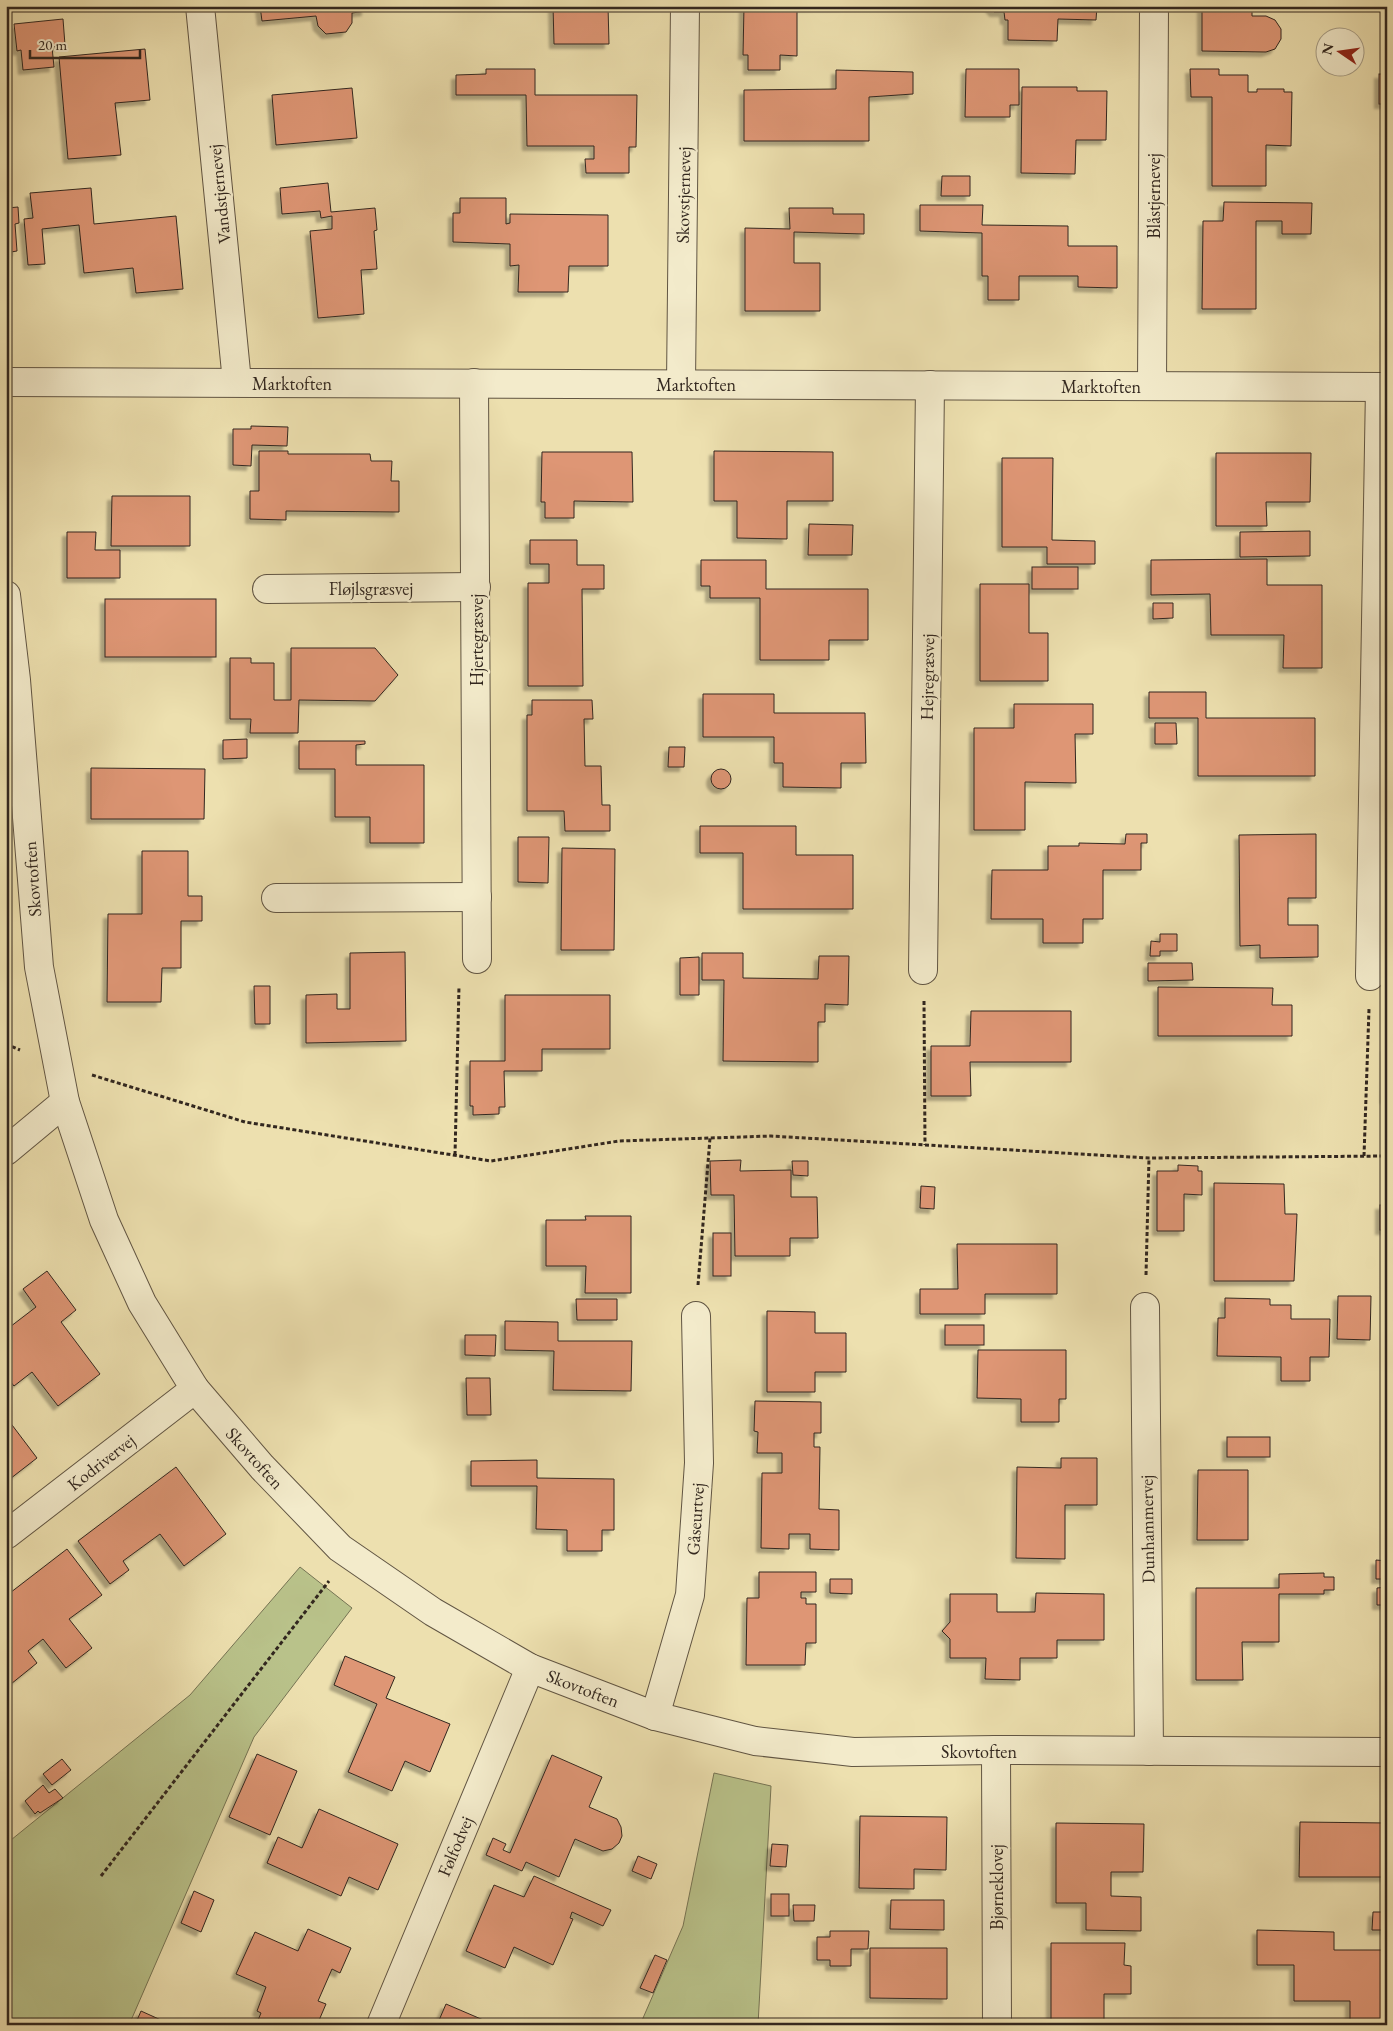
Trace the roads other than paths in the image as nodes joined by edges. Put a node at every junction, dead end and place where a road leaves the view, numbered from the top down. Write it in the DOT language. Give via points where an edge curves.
graph roads {
  1 [pos="200,6"];
  2 [pos="685,6"];
  3 [pos="1154,6"];
  4 [pos="6,382"];
  5 [pos="237,382"];
  6 [pos="474,383"];
  7 [pos="681,384"];
  8 [pos="930,385"];
  9 [pos="1152,386"];
  10 [pos="1383,387"];
  11 [pos="476,587"];
  12 [pos="267,589"];
  13 [pos="6,595"];
  14 [pos="11,680"];
  15 [pos="477,897"];
  16 [pos="276,898"];
  17 [pos="477,959"];
  18 [pos="923,970"];
  19 [pos="1370,976"];
  20 [pos="65,1102"];
  21 [pos="6,1151"];
  22 [pos="1145,1307"];
  23 [pos="696,1316"];
  24 [pos="195,1389"];
  25 [pos="6,1535"];
  26 [pos="530,1668"];
  27 [pos="655,1716"];
  28 [pos="996,1750"];
  29 [pos="1149,1751"];
  30 [pos="1387,1752"];
  31 [pos="381,2025"];
  32 [pos="997,2025"];
  1 -- 5 [label="street, Vandstjernevej"];
  2 -- 7 [label="street, Skovstjernevej"];
  3 -- 9 [label="street, Blåstjernevej"];
  4 -- 5 [label="street, Marktoften"];
  5 -- 6 [label="street, Marktoften"];
  6 -- 7 [label="street, Marktoften"];
  6 -- 11 [label="street, Hjertegræsvej"];
  7 -- 8 [label="street, Marktoften"];
  8 -- 9 [label="street, Marktoften"];
  8 -- 18 [label="street, Hejregræsvej"];
  9 -- 10 [label="street, Marktoften"];
  10 -- 19 [label="street"];
  11 -- 12 [label="street, Fløjlsgræsvej"];
  11 -- 15 [label="street, Hjertegræsvej"];
  13 -- 14 [label="street, Skovtoften"];
  14 -- 20 [label="street, Skovtoften" via="39,967"];
  15 -- 16 [label="street"];
  15 -- 17 [label="street, Hjertegræsvej"];
  20 -- 21 [label="street"];
  20 -- 24 [label="street, Skovtoften" via="104,1220 142,1303"];
  22 -- 29 [label="street, Dunhammervej"];
  23 -- 27 [label="street, Gåseurtvej" via="698,1462 690,1595"];
  24 -- 25 [label="street, Kodrivervej"];
  24 -- 26 [label="street, Skovtoften" via="262,1467 340,1548 433,1612"];
  26 -- 27 [label="street, Skovtoften"];
  26 -- 31 [label="street, Følfodvej"];
  27 -- 28 [label="street, Skovtoften" via="754,1741 853,1752"];
  28 -- 29 [label="street, Skovtoften"];
  28 -- 32 [label="street, Bjørneklovej"];
  29 -- 30 [label="street, Skovtoften"];
}
